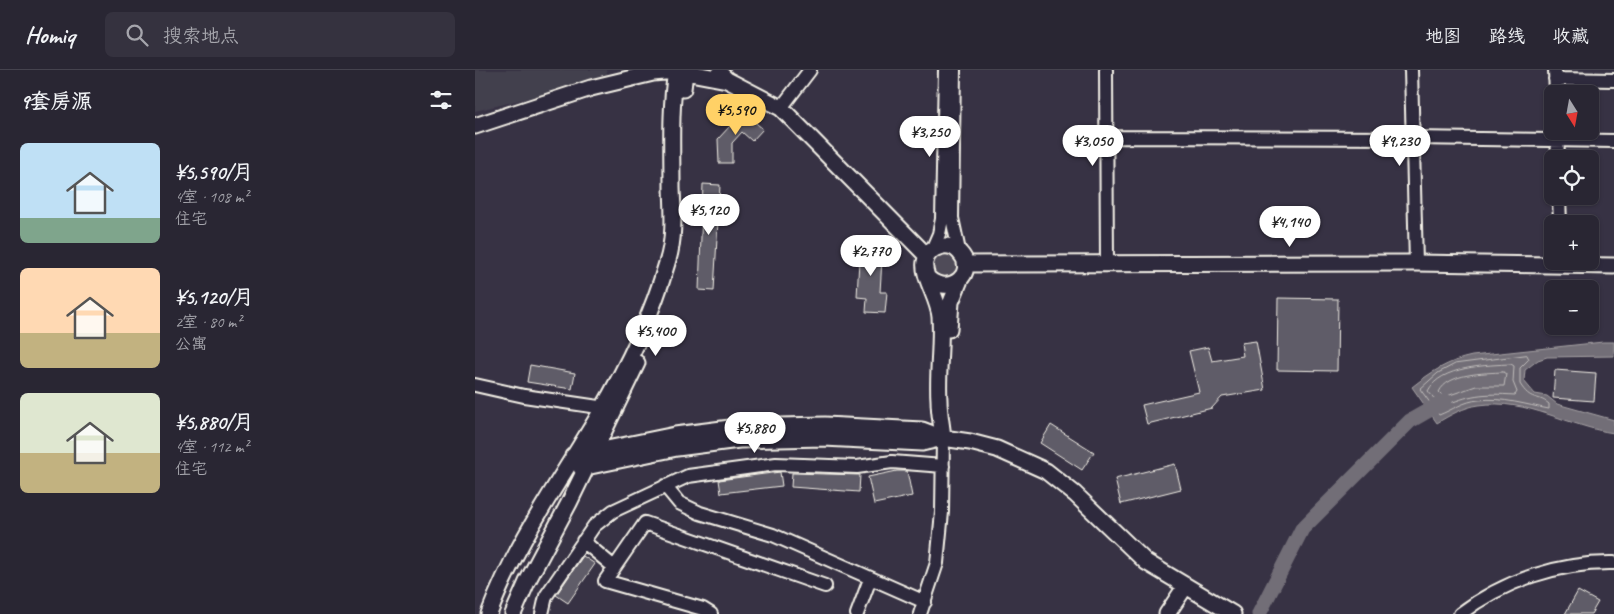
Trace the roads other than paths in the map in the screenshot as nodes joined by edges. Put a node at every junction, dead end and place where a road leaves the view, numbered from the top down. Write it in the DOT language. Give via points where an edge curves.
graph roads {
  1 [pos="810,70"];
  2 [pos="945,70"];
  3 [pos="954,70"];
  4 [pos="1106,70"];
  5 [pos="1411,70"];
  6 [pos="681,71"];
  7 [pos="650,72"];
  8 [pos="723,75"];
  9 [pos="1555,75"];
  10 [pos="1614,80"];
  11 [pos="781,108"];
  12 [pos="475,126"];
  13 [pos="1106,137"];
  14 [pos="1544,137"];
  15 [pos="1413,138"];
  16 [pos="1599,140"];
  17 [pos="1614,141"];
  18 [pos="930,253"];
  19 [pos="962,257"];
  20 [pos="1416,263"];
  21 [pos="1107,264"];
  22 [pos="1544,264"];
  23 [pos="1599,265"];
  24 [pos="1614,266"];
  25 [pos="929,279"];
  26 [pos="960,280"];
  27 [pos="475,385"];
  28 [pos="609,409"];
  29 [pos="943,438"];
  30 [pos="594,452"];
  31 [pos="573,456"];
  32 [pos="943,466"];
  33 [pos="587,467"];
  34 [pos="563,471"];
  35 [pos="665,486"];
  36 [pos="583,541"];
  37 [pos="1614,563"];
  38 [pos="614,567"];
  39 [pos="871,579"];
  40 [pos="825,586"];
  41 [pos="1191,590"];
  42 [pos="925,602"];
  43 [pos="489,614"];
  44 [pos="513,614"];
  45 [pos="541,614"];
  46 [pos="711,614"];
  47 [pos="857,614"];
  48 [pos="920,614"];
  49 [pos="1167,614"];
  50 [pos="1233,614"];
  51 [pos="1459,614"];
  1 -- 11 [label="street"];
  2 -- 18 [label="street" via="942,219"];
  3 -- 19 [label="street" via="952,218"];
  4 -- 13 [label="street"];
  5 -- 15 [label="street"];
  6 -- 7 [label="main road"];
  6 -- 8 [label="main road"];
  6 -- 28 [label="main road" via="672,98 669,256"];
  7 -- 12 [label="main road" via="546,101"];
  8 -- 11 [label="main road"];
  9 -- 10 [label="street"];
  11 -- 18 [label="main road"];
  13 -- 15 [label="street"];
  13 -- 21 [label="street"];
  14 -- 15 [label="street"];
  15 -- 20 [label="street"];
  16 -- 17 [label="street"];
  18 -- 19 [label="main road" via="946,246"];
  18 -- 25 [label="main road" via="925,263"];
  19 -- 21 [label="main road"];
  19 -- 26 [label="main road" via="964,272"];
  20 -- 21 [label="main road"];
  20 -- 22 [label="main road"];
  23 -- 24 [label="main road"];
  25 -- 26 [label="main road" via="943,286"];
  25 -- 29 [label="main road" via="940,316 939,400"];
  26 -- 29 [label="main road" via="950,309 948,400"];
  27 -- 28 [label="street"];
  28 -- 30 [label="main road"];
  28 -- 31 [label="main road"];
  29 -- 30 [label="main road" via="922,430 767,426 683,434"];
  29 -- 32 [label="street"];
  29 -- 33 [label="main road" via="922,443 824,438 739,440 677,448"];
  29 -- 41 [label="main road" via="997,449 1046,471 1075,494 1136,554"];
  30 -- 31 [label="main road"];
  30 -- 33 [label="main road"];
  31 -- 34 [label="main road"];
  32 -- 35 [label="street" via="892,462 857,467 776,464 701,472"];
  32 -- 42 [label="street" via="937,563"];
  33 -- 34 [label="main road"];
  33 -- 44 [label="main road"];
  34 -- 43 [label="main road" via="522,542"];
  35 -- 36 [label="street" via="613,511 594,526"];
  35 -- 39 [label="street" via="679,503 700,513 773,535"];
  36 -- 38 [label="street"];
  36 -- 45 [label="street" via="546,596"];
  37 -- 51 [label="street" via="1566,567 1523,579 1483,598"];
  38 -- 40 [label="street" via="645,523"];
  38 -- 46 [label="street" via="605,581"];
  39 -- 42 [label="street"];
  39 -- 47 [label="street"];
  41 -- 49 [label="main road"];
  41 -- 50 [label="main road"];
  42 -- 48 [label="street"];
}
